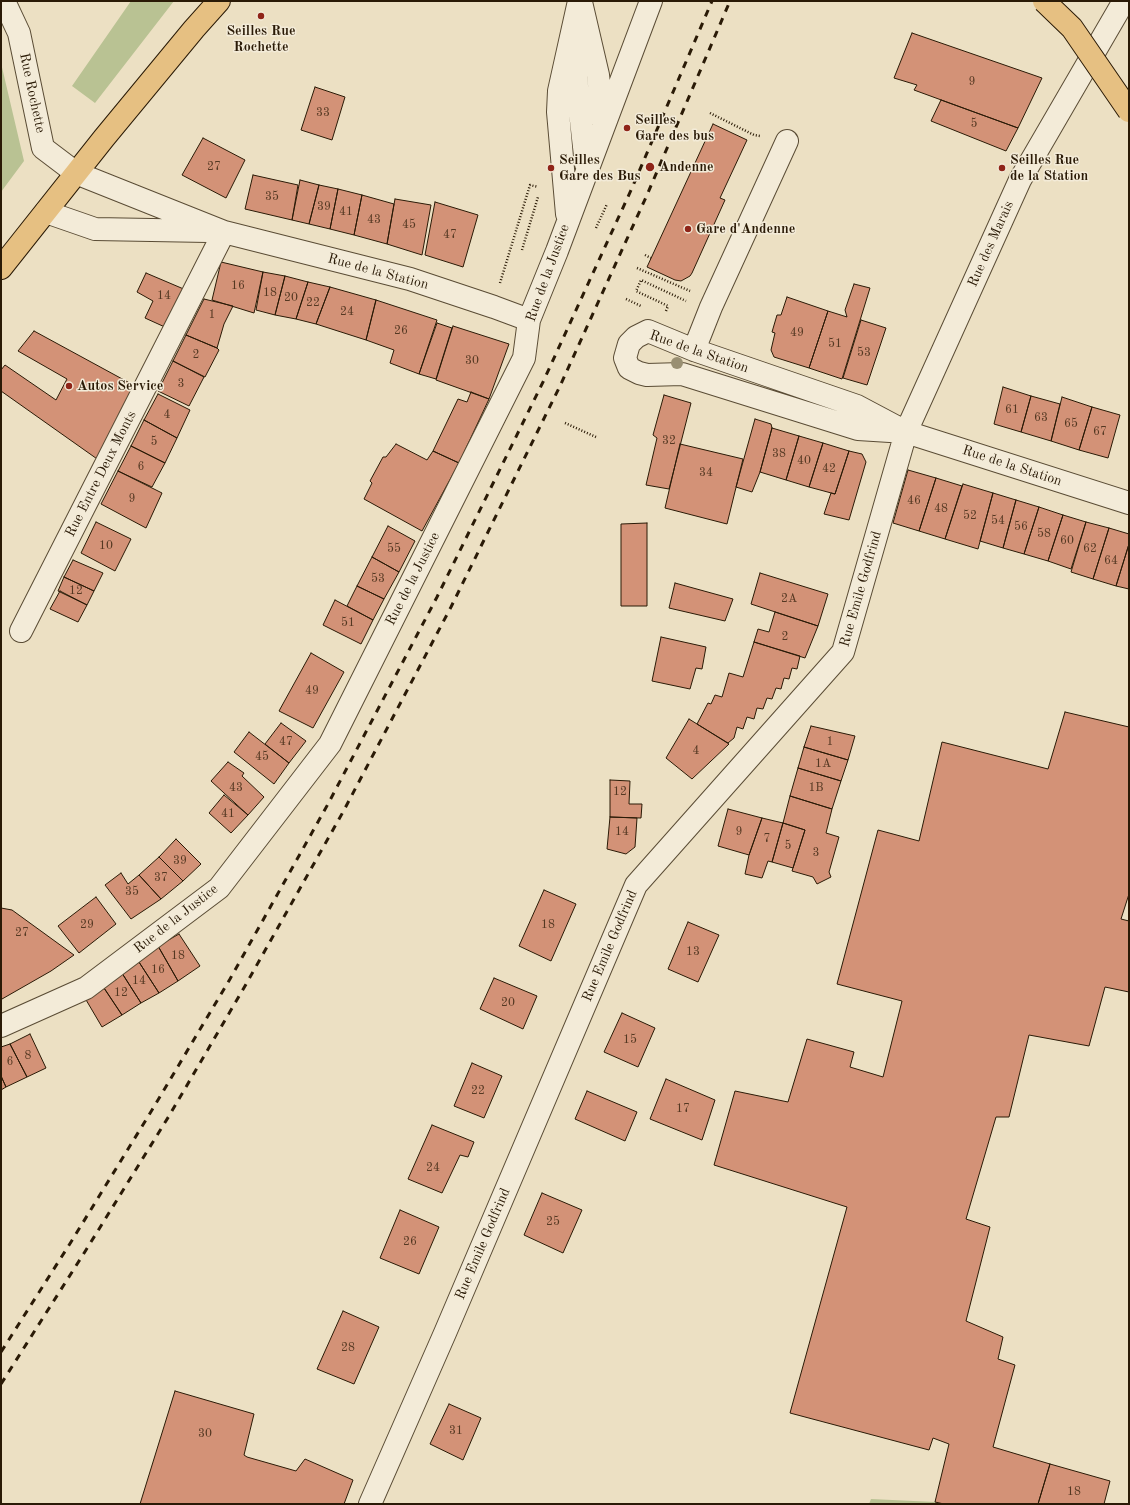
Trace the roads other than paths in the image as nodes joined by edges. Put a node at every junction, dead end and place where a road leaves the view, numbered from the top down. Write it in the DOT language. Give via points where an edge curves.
graph roads {
  1 [pos="4,1"];
  2 [pos="219,1"];
  3 [pos="580,1"];
  4 [pos="651,1"];
  5 [pos="1044,1"];
  6 [pos="1124,1"];
  7 [pos="571,35"];
  8 [pos="1129,111"];
  9 [pos="604,124"];
  10 [pos="787,141"];
  11 [pos="587,169"];
  12 [pos="76,173"];
  13 [pos="46,212"];
  14 [pos="568,219"];
  15 [pos="224,232"];
  16 [pos="1,268"];
  17 [pos="529,320"];
  18 [pos="694,350"];
  19 [pos="906,432"];
  20 [pos="1126,501"];
  21 [pos="21,632"];
  22 [pos="1,1026"];
  23 [pos="370,1504"];
  1 -- 12 [label="street, Rue Rochette" via="19,33 43,148"];
  2 -- 12 [label="main road"];
  3 -- 7 [label="street"];
  3 -- 9 [label="street" via="598,75"];
  4 -- 9 [label="street, Rue de la Justice"];
  5 -- 8 [label="main road, bridge" via="1072,28"];
  6 -- 19 [label="street, Rue des Marais" via="1020,180"];
  7 -- 11 [label="street"];
  7 -- 14 [label="street" via="559,91 558,112"];
  9 -- 11 [label="street, Rue de la Justice"];
  10 -- 18 [label="street"];
  11 -- 14 [label="street, Rue de la Justice"];
  12 -- 13 [label="main road"];
  12 -- 15 [label="street, Rue de la Station"];
  13 -- 15 [label="street, Rue de la Station" via="95,229"];
  13 -- 16 [label="main road"];
  14 -- 17 [label="street, Rue de la Justice"];
  15 -- 17 [label="street, Rue de la Station" via="410,279"];
  15 -- 21 [label="street, Rue Entre Deux Monts"];
  17 -- 22 [label="street, Rue de la Justice" via="524,358 330,744 219,888 86,988"];
  18 -- 19 [label="street, Rue de la Station" via="858,406"];
  18 -- 19 [label="street, Rue de la Station" via="648,331 629,344 625,358 629,368 639,373 682,374 858,429"];
  19 -- 20 [label="street, Rue de la Station"];
  19 -- 23 [label="street, Rue Emile Godfrind" via="843,652 636,885"];
}
